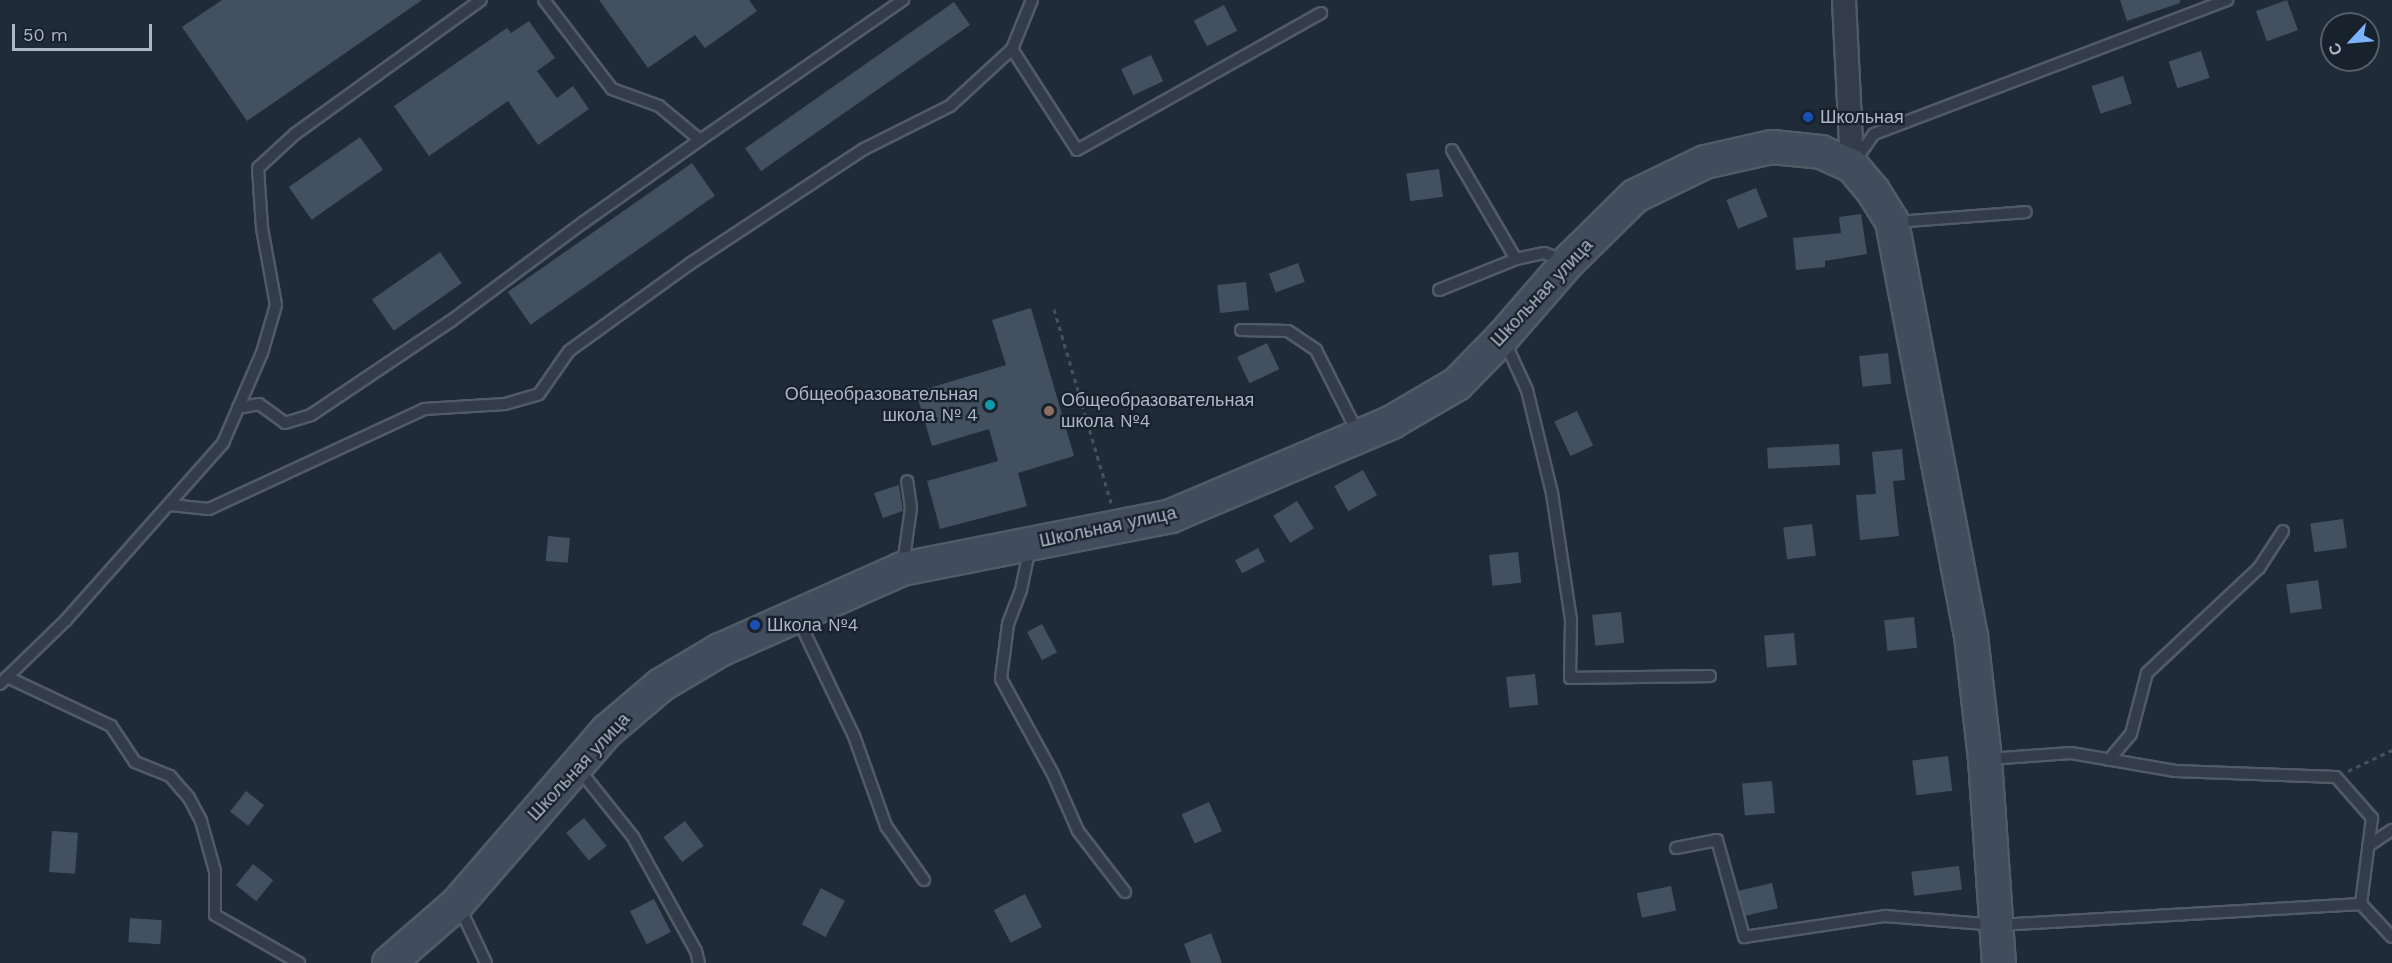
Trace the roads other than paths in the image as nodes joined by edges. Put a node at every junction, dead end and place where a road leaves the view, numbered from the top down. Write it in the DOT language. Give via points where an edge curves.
graph roads {
  1 [pos="481,0"];
  2 [pos="544,0"];
  3 [pos="903,0"];
  4 [pos="1032,0"];
  5 [pos="1844,0"];
  6 [pos="2227,0"];
  7 [pos="1320,13"];
  8 [pos="1012,49"];
  9 [pos="700,140"];
  10 [pos="1452,150"];
  11 [pos="1852,166"];
  12 [pos="2026,212"];
  13 [pos="1892,222"];
  14 [pos="1516,259"];
  15 [pos="1568,262"];
  16 [pos="1439,290"];
  17 [pos="1241,330"];
  18 [pos="1502,338"];
  19 [pos="238,408"];
  20 [pos="1359,436"];
  21 [pos="907,481"];
  22 [pos="170,505"];
  23 [pos="2283,531"];
  24 [pos="1030,544"];
  25 [pos="902,569"];
  26 [pos="796,614"];
  27 [pos="1710,676"];
  28 [pos="3,681"];
  29 [pos="1985,759"];
  30 [pos="2109,760"];
  31 [pos="576,766"];
  32 [pos="2392,830"];
  33 [pos="2368,846"];
  34 [pos="1676,848"];
  35 [pos="924,880"];
  36 [pos="1125,892"];
  37 [pos="458,903"];
  38 [pos="2361,904"];
  39 [pos="1998,925"];
  40 [pos="2392,937"];
  41 [pos="299,963"];
  42 [pos="389,963"];
  43 [pos="486,963"];
  44 [pos="699,963"];
  45 [pos="1999,963"];
  1 -- 19 [label="lane" via="296,134 258,168 262,228 276,305 262,353"];
  2 -- 9 [label="lane" via="612,89 659,106"];
  3 -- 9 [label="lane"];
  4 -- 8 [label="lane"];
  5 -- 11 [label="street"];
  6 -- 11 [label="lane" via="1874,134"];
  7 -- 8 [label="lane" via="1077,150"];
  8 -- 22 [label="lane" via="950,106 864,149 691,263 569,351 539,394 505,404 424,409 209,509"];
  9 -- 19 [label="lane" via="451,321 311,415 285,423 259,404"];
  10 -- 14 [label="lane"];
  11 -- 13 [label="street" via="1874,191"];
  11 -- 15 [label="street, Школьная улица" via="1821,152 1772,147 1705,162 1635,196"];
  12 -- 13 [label="lane"];
  13 -- 29 [label="street" via="1971,636"];
  14 -- 15 [label="lane" via="1544,253"];
  14 -- 16 [label="lane"];
  15 -- 18 [label="street, Школьная улица"];
  17 -- 20 [label="lane" via="1288,331 1316,350"];
  18 -- 20 [label="street, Школьная улица" via="1456,384 1392,422"];
  18 -- 27 [label="lane" via="1527,390 1552,493 1571,620 1570,678"];
  19 -- 22 [label="lane" via="223,443"];
  20 -- 24 [label="street, Школьная улица" via="1171,516"];
  21 -- 25 [label="lane" via="911,508"];
  22 -- 28 [label="lane" via="66,620"];
  23 -- 30 [label="lane" via="2259,568 2147,673 2131,734"];
  24 -- 25 [label="street, Школьная улица"];
  24 -- 36 [label="lane" via="1021,590 1008,624 1001,679 1043,753 1078,831"];
  25 -- 26 [label="street, Школьная улица"];
  26 -- 31 [label="street, Школьная улица" via="720,650 661,685 608,731"];
  26 -- 35 [label="lane" via="854,736 886,826"];
  28 -- 41 [label="lane" via="111,726 135,762 170,776 189,798 201,821 215,871 215,915"];
  29 -- 30 [label="lane" via="2071,753"];
  29 -- 39 [label="street"];
  30 -- 33 [label="lane" via="2175,771 2336,777 2372,818"];
  31 -- 37 [label="street, Школьная улица"];
  31 -- 44 [label="lane" via="633,837"];
  32 -- 33 [label="lane"];
  33 -- 38 [label="lane"];
  34 -- 39 [label="lane" via="1717,840 1744,937 1885,915"];
  37 -- 42 [label="street, Школьная улица"];
  37 -- 43 [label="lane"];
  38 -- 39 [label="lane"];
  38 -- 40 [label="lane"];
  39 -- 45 [label="street"];
}
